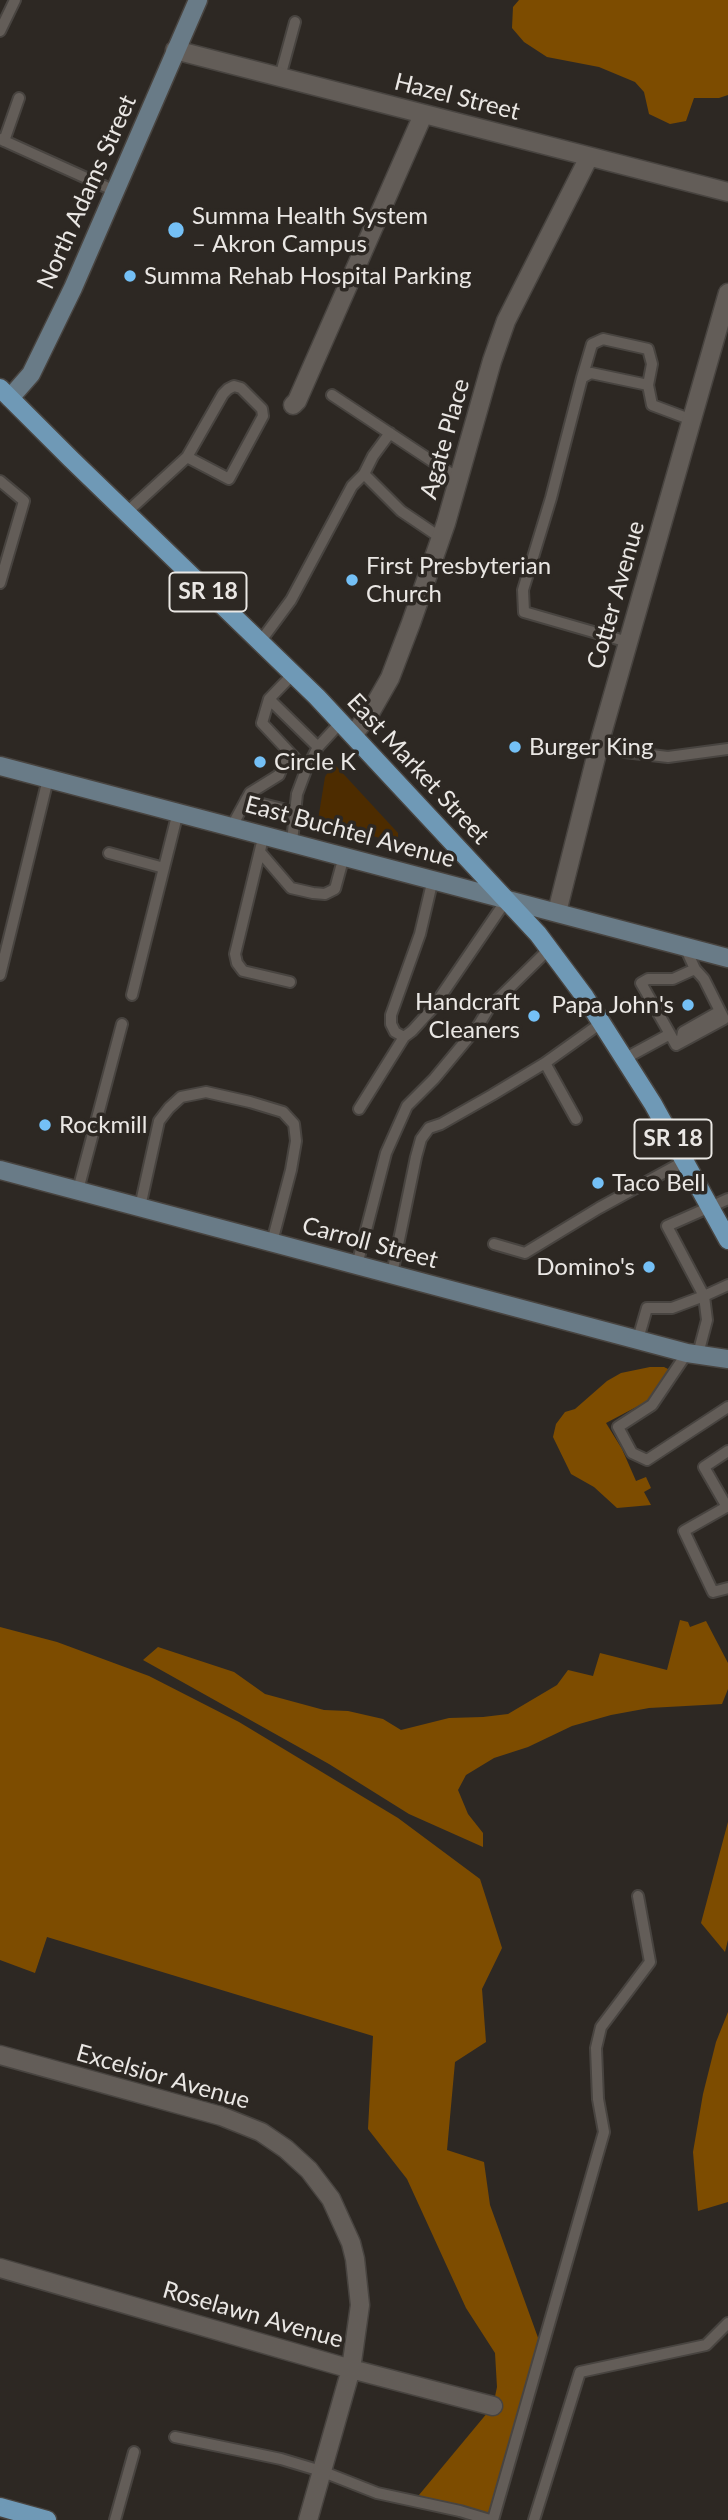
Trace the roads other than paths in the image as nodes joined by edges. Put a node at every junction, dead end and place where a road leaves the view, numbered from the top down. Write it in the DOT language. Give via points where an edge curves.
graph roads {
  1 [pos="15,0"];
  2 [pos="198,0"];
  3 [pos="295,22"];
  4 [pos="0,31"];
  5 [pos="175,50"];
  6 [pos="280,77"];
  7 [pos="19,98"];
  8 [pos="422,115"];
  9 [pos="2,140"];
  10 [pos="589,157"];
  11 [pos="115,191"];
  12 [pos="728,192"];
  13 [pos="728,293"];
  14 [pos="582,378"];
  15 [pos="648,385"];
  16 [pos="332,395"];
  17 [pos="3,398"];
  18 [pos="293,405"];
  19 [pos="692,420"];
  20 [pos="390,433"];
  21 [pos="187,457"];
  22 [pos="365,474"];
  23 [pos="459,479"];
  24 [pos="0,481"];
  25 [pos="126,513"];
  26 [pos="441,538"];
  27 [pos="0,583"];
  28 [pos="260,642"];
  29 [pos="628,642"];
  30 [pos="293,674"];
  31 [pos="269,698"];
  32 [pos="347,729"];
  33 [pos="601,737"];
  34 [pos="318,747"];
  35 [pos="728,749"];
  36 [pos="288,752"];
  37 [pos="0,766"];
  38 [pos="306,770"];
  39 [pos="48,779"];
  40 [pos="246,800"];
  41 [pos="178,812"];
  42 [pos="295,812"];
  43 [pos="232,826"];
  44 [pos="292,842"];
  45 [pos="262,843"];
  46 [pos="109,853"];
  47 [pos="344,856"];
  48 [pos="164,868"];
  49 [pos="433,880"];
  50 [pos="507,899"];
  51 [pos="557,912"];
  52 [pos="685,947"];
  53 [pos="549,949"];
  54 [pos="728,958"];
  55 [pos="695,969"];
  56 [pos="0,975"];
  57 [pos="290,982"];
  58 [pos="132,995"];
  59 [pos="601,1023"];
  60 [pos="122,1024"];
  61 [pos="670,1034"];
  62 [pos="404,1037"];
  63 [pos="624,1059"];
  64 [pos="545,1063"];
  65 [pos="359,1109"];
  66 [pos="576,1119"];
  67 [pos="685,1161"];
  68 [pos="0,1170"];
  69 [pos="78,1190"];
  70 [pos="728,1199"];
  71 [pos="140,1207"];
  72 [pos="710,1207"];
  73 [pos="728,1240"];
  74 [pos="272,1242"];
  75 [pos="494,1244"];
  76 [pos="357,1265"];
  77 [pos="392,1274"];
  78 [pos="728,1285"];
  79 [pos="704,1296"];
  80 [pos="638,1339"];
  81 [pos="692,1353"];
  82 [pos="728,1359"];
  83 [pos="728,1407"];
  84 [pos="728,1451"];
  85 [pos="727,1506"];
  86 [pos="728,1588"];
  87 [pos="638,1896"];
  88 [pos="0,2055"];
  89 [pos="0,2268"];
  90 [pos="728,2323"];
  91 [pos="351,2368"];
  92 [pos="493,2406"];
  93 [pos="175,2437"];
  94 [pos="134,2452"];
  95 [pos="321,2471"];
  96 [pos="0,2507"];
  97 [pos="24,2517"];
  98 [pos="47,2520"];
  99 [pos="115,2520"];
  100 [pos="308,2520"];
  101 [pos="491,2520"];
  102 [pos="534,2520"];
  1 -- 4 [label="lane"];
  2 -- 5 [label="street, North Adams Street"];
  3 -- 6 [label="lane"];
  5 -- 6 [label="street, Hazel Street"];
  5 -- 11 [label="street, North Adams Street"];
  6 -- 8 [label="street, Hazel Street"];
  7 -- 9 [label="lane"];
  8 -- 10 [label="street, Hazel Street"];
  8 -- 18 [label="street"];
  9 -- 11 [label="lane"];
  10 -- 12 [label="street, Hazel Street"];
  10 -- 23 [label="street, Agate Place" via="506,321"];
  11 -- 17 [label="street, North Adams Street" via="31,374"];
  13 -- 19 [label="street, Cotter Avenue"];
  14 -- 15 [label="lane" via="591,373"];
  14 -- 15 [label="lane" via="592,344 603,339 648,349 652,364"];
  14 -- 29 [label="lane" via="523,590 524,612"];
  15 -- 19 [label="lane" via="652,405"];
  16 -- 20 [label="lane"];
  17 -- 25 [label="main road, East Market Street / SR 18"];
  19 -- 29 [label="street, Cotter Avenue"];
  20 -- 22 [label="lane"];
  20 -- 23 [label="lane"];
  21 -- 21 [label="lane" via="228,389 241,388 262,408 263,416 229,479"];
  21 -- 25 [label="lane"];
  22 -- 26 [label="lane" via="401,511"];
  22 -- 28 [label="lane" via="352,486 291,600"];
  23 -- 26 [label="street, Agate Place"];
  24 -- 27 [label="lane" via="24,501"];
  25 -- 28 [label="main road, East Market Street / SR 18"];
  26 -- 32 [label="street, Agate Place" via="390,678 370,713"];
  28 -- 30 [label="main road, East Market Street / SR 18"];
  29 -- 33 [label="street, Cotter Avenue"];
  30 -- 31 [label="lane"];
  30 -- 32 [label="main road, East Market Street / SR 18"];
  31 -- 34 [label="lane"];
  31 -- 36 [label="lane" via="262,723"];
  32 -- 34 [label="lane"];
  32 -- 50 [label="main road, East Market Street / SR 18"];
  33 -- 35 [label="lane" via="625,752 668,757"];
  33 -- 51 [label="street, Cotter Avenue"];
  34 -- 38 [label="lane"];
  36 -- 38 [label="lane"];
  36 -- 40 [label="lane" via="279,775"];
  37 -- 39 [label="street, East Buchtel Avenue"];
  38 -- 42 [label="lane" via="295,793"];
  39 -- 41 [label="street, East Buchtel Avenue"];
  39 -- 56 [label="lane"];
  40 -- 42 [label="lane"];
  40 -- 43 [label="lane"];
  41 -- 43 [label="street, East Buchtel Avenue"];
  41 -- 48 [label="lane"];
  42 -- 44 [label="lane"];
  43 -- 45 [label="street, East Buchtel Avenue"];
  44 -- 45 [label="street, East Buchtel Avenue"];
  44 -- 47 [label="street, East Buchtel Avenue"];
  45 -- 47 [label="lane" via="290,887 313,893 335,889"];
  45 -- 57 [label="lane" via="235,954 237,964 243,971"];
  46 -- 48 [label="lane"];
  47 -- 49 [label="street, East Buchtel Avenue"];
  48 -- 58 [label="lane"];
  49 -- 50 [label="street, East Buchtel Avenue"];
  49 -- 62 [label="lane" via="420,934 391,1015 395,1032"];
  50 -- 51 [label="street, East Buchtel Avenue"];
  50 -- 53 [label="main road, East Market Street / SR 18"];
  50 -- 62 [label="lane" via="432,1009"];
  51 -- 52 [label="street, East Buchtel Avenue"];
  52 -- 54 [label="street, East Buchtel Avenue"];
  52 -- 55 [label="lane"];
  53 -- 59 [label="main road, East Market Street / SR 18"];
  53 -- 76 [label="lane" via="489,1008 407,1106 386,1153"];
  55 -- 61 [label="lane" via="673,979 641,983"];
  55 -- 61 [label="lane" via="724,1019 676,1045"];
  59 -- 63 [label="main road, East Market Street / SR 18"];
  59 -- 64 [label="lane"];
  60 -- 69 [label="lane"];
  61 -- 63 [label="lane"];
  62 -- 65 [label="lane"];
  63 -- 67 [label="main road, East Market Street / SR 18"];
  64 -- 66 [label="lane"];
  64 -- 77 [label="lane" via="429,1128 421,1139"];
  67 -- 72 [label="main road, East Market Street / SR 18"];
  67 -- 75 [label="lane" via="525,1253"];
  68 -- 69 [label="street, Carroll Street"];
  69 -- 71 [label="street, Carroll Street"];
  70 -- 72 [label="lane"];
  71 -- 74 [label="street, Carroll Street"];
  71 -- 74 [label="lane" via="159,1121 169,1108 181,1097 206,1093 250,1102 283,1112 294,1124 291,1170"];
  72 -- 73 [label="main road, East Market Street / SR 18"];
  72 -- 79 [label="lane" via="667,1226"];
  74 -- 76 [label="street, Carroll Street"];
  76 -- 77 [label="street, Carroll Street"];
  77 -- 80 [label="street, Carroll Street"];
  78 -- 79 [label="lane"];
  79 -- 80 [label="lane" via="672,1308 646,1308"];
  79 -- 81 [label="lane" via="707,1320"];
  80 -- 81 [label="street, Carroll Street"];
  81 -- 82 [label="street, Carroll Street"];
  81 -- 83 [label="lane" via="652,1405 618,1427 632,1453 647,1460"];
  84 -- 85 [label="lane" via="704,1467"];
  85 -- 86 [label="lane" via="684,1531 713,1592"];
  87 -- 101 [label="lane" via="650,1962 601,2027 596,2048 604,2132"];
  88 -- 91 [label="street, Excelsior Avenue" via="221,2116 261,2132 286,2149 320,2184 351,2243 359,2305"];
  89 -- 91 [label="street, Roselawn Avenue"];
  90 -- 102 [label="lane" via="706,2345 580,2372"];
  91 -- 92 [label="street, Roselawn Avenue"];
  91 -- 95 [label="street, Excelsior Avenue"];
  93 -- 95 [label="lane"];
  94 -- 99 [label="lane"];
  95 -- 100 [label="street, Excelsior Avenue"];
  95 -- 101 [label="lane" via="377,2493"];
  96 -- 97 [label="main road"];
  97 -- 98 [label="main road"];
}
